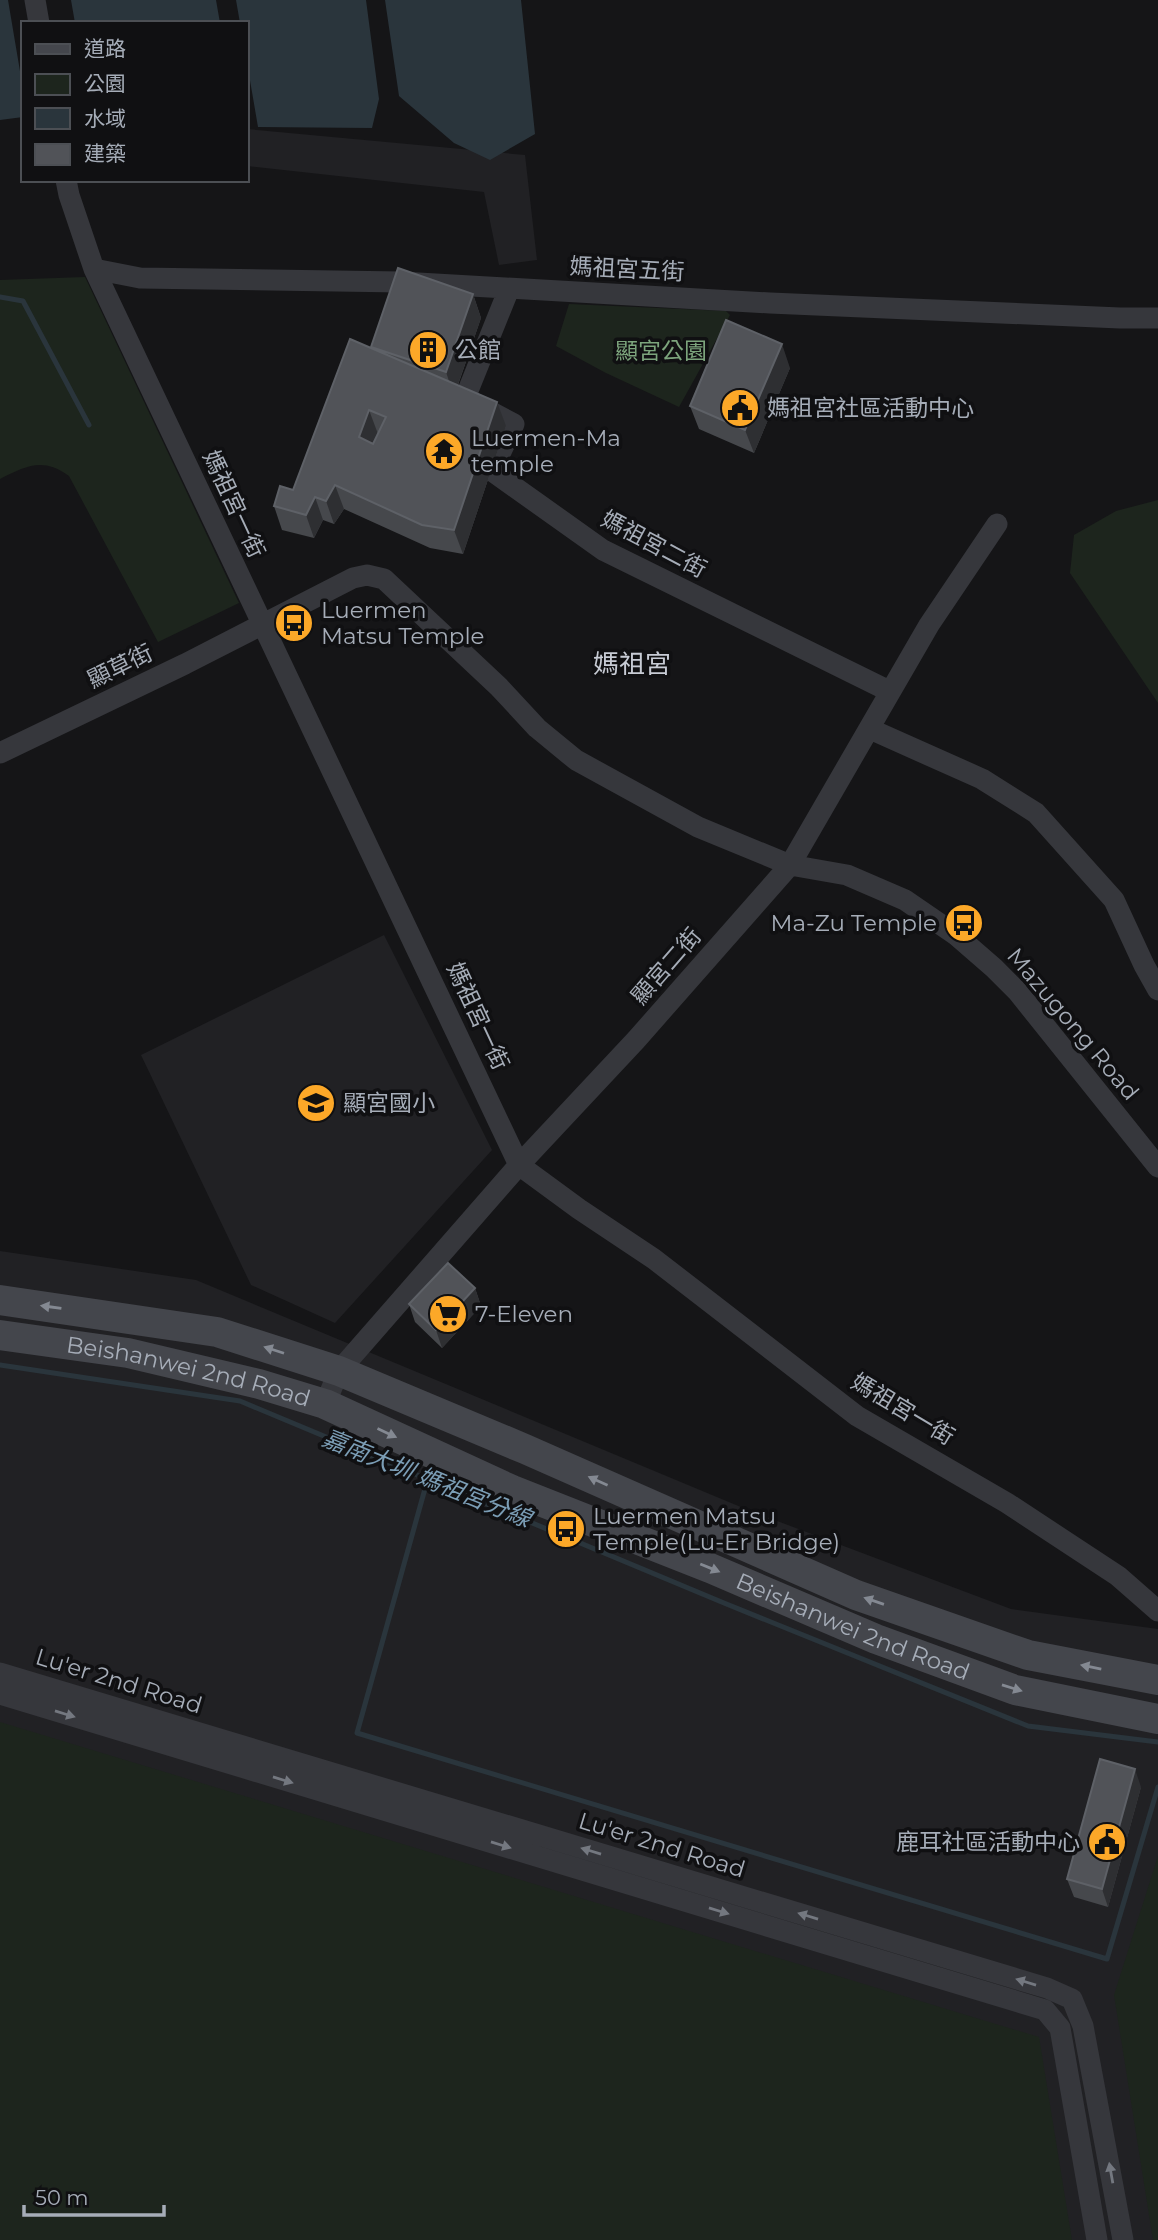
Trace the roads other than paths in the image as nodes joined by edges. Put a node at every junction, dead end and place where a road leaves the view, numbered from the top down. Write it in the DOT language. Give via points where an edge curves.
graph roads {
  1 [pos="35,0"];
  2 [pos="39,21"];
  3 [pos="66,182"];
  4 [pos="94,270"];
  5 [pos="509,289"];
  6 [pos="1158,318"];
  7 [pos="997,524"];
  8 [pos="262,624"];
  9 [pos="889,691"];
  10 [pos="870,729"];
  11 [pos="0,753"];
  12 [pos="790,865"];
  13 [pos="1158,990"];
  14 [pos="519,1165"];
  15 [pos="1158,1167"];
  16 [pos="0,1300"];
  17 [pos="0,1335"];
  18 [pos="339,1371"];
  19 [pos="325,1404"];
  20 [pos="1158,1611"];
  21 [pos="0,1673"];
  22 [pos="1158,1680"];
  23 [pos="0,1694"];
  24 [pos="1158,1719"];
  25 [pos="1097,2240"];
  26 [pos="1123,2240"];
  1 -- 2 [label="street"];
  3 -- 4 [label="street, 媽祖宮一街"];
  4 -- 5 [label="street, 媽祖宮五街" via="140,278 401,282"];
  4 -- 8 [label="street, 媽祖宮一街"];
  5 -- 6 [label="street, 媽祖宮五街"];
  5 -- 9 [label="street, 媽祖宮二街" via="465,398 514,424 492,471 603,550"];
  7 -- 9 [label="street, 顯宮二街"];
  8 -- 11 [label="street, 顯草街"];
  8 -- 12 [label="street, Mazugong Road" via="354,578 384,579 576,760 698,827"];
  8 -- 14 [label="street, 媽祖宮一街"];
  9 -- 10 [label="street, 顯宮二街"];
  10 -- 12 [label="street, 顯宮二街"];
  10 -- 13 [label="street" via="982,779 1036,813 1114,900"];
  12 -- 14 [label="street, 顯宮二街"];
  12 -- 15 [label="street, Mazugong Road" via="847,875 905,900 956,935 1017,991"];
  14 -- 18 [label="street, 顯宮二街"];
  14 -- 20 [label="street, 媽祖宮一街" via="654,1259 857,1416 1007,1503 1118,1576"];
  18 -- 16 [label="street, Beishanwei 2nd Road, one-way" via="217,1332"];
  17 -- 19 [label="street, Beishanwei 2nd Road" via="128,1353"];
  18 -- 19 [label="street, 顯宮二街"];
  22 -- 18 [label="street, Beishanwei 2nd Road, one-way" via="1028,1655 856,1595"];
  19 -- 24 [label="street, Beishanwei 2nd Road, one-way" via="512,1490 876,1639 1015,1690"];
  26 -- 21 [label="street, Lu'er 2nd Road, one-way" via="1083,2026 1072,1999"];
  23 -- 25 [label="street, Lu'er 2nd Road, one-way" via="1045,2010 1060,2028"];
}
